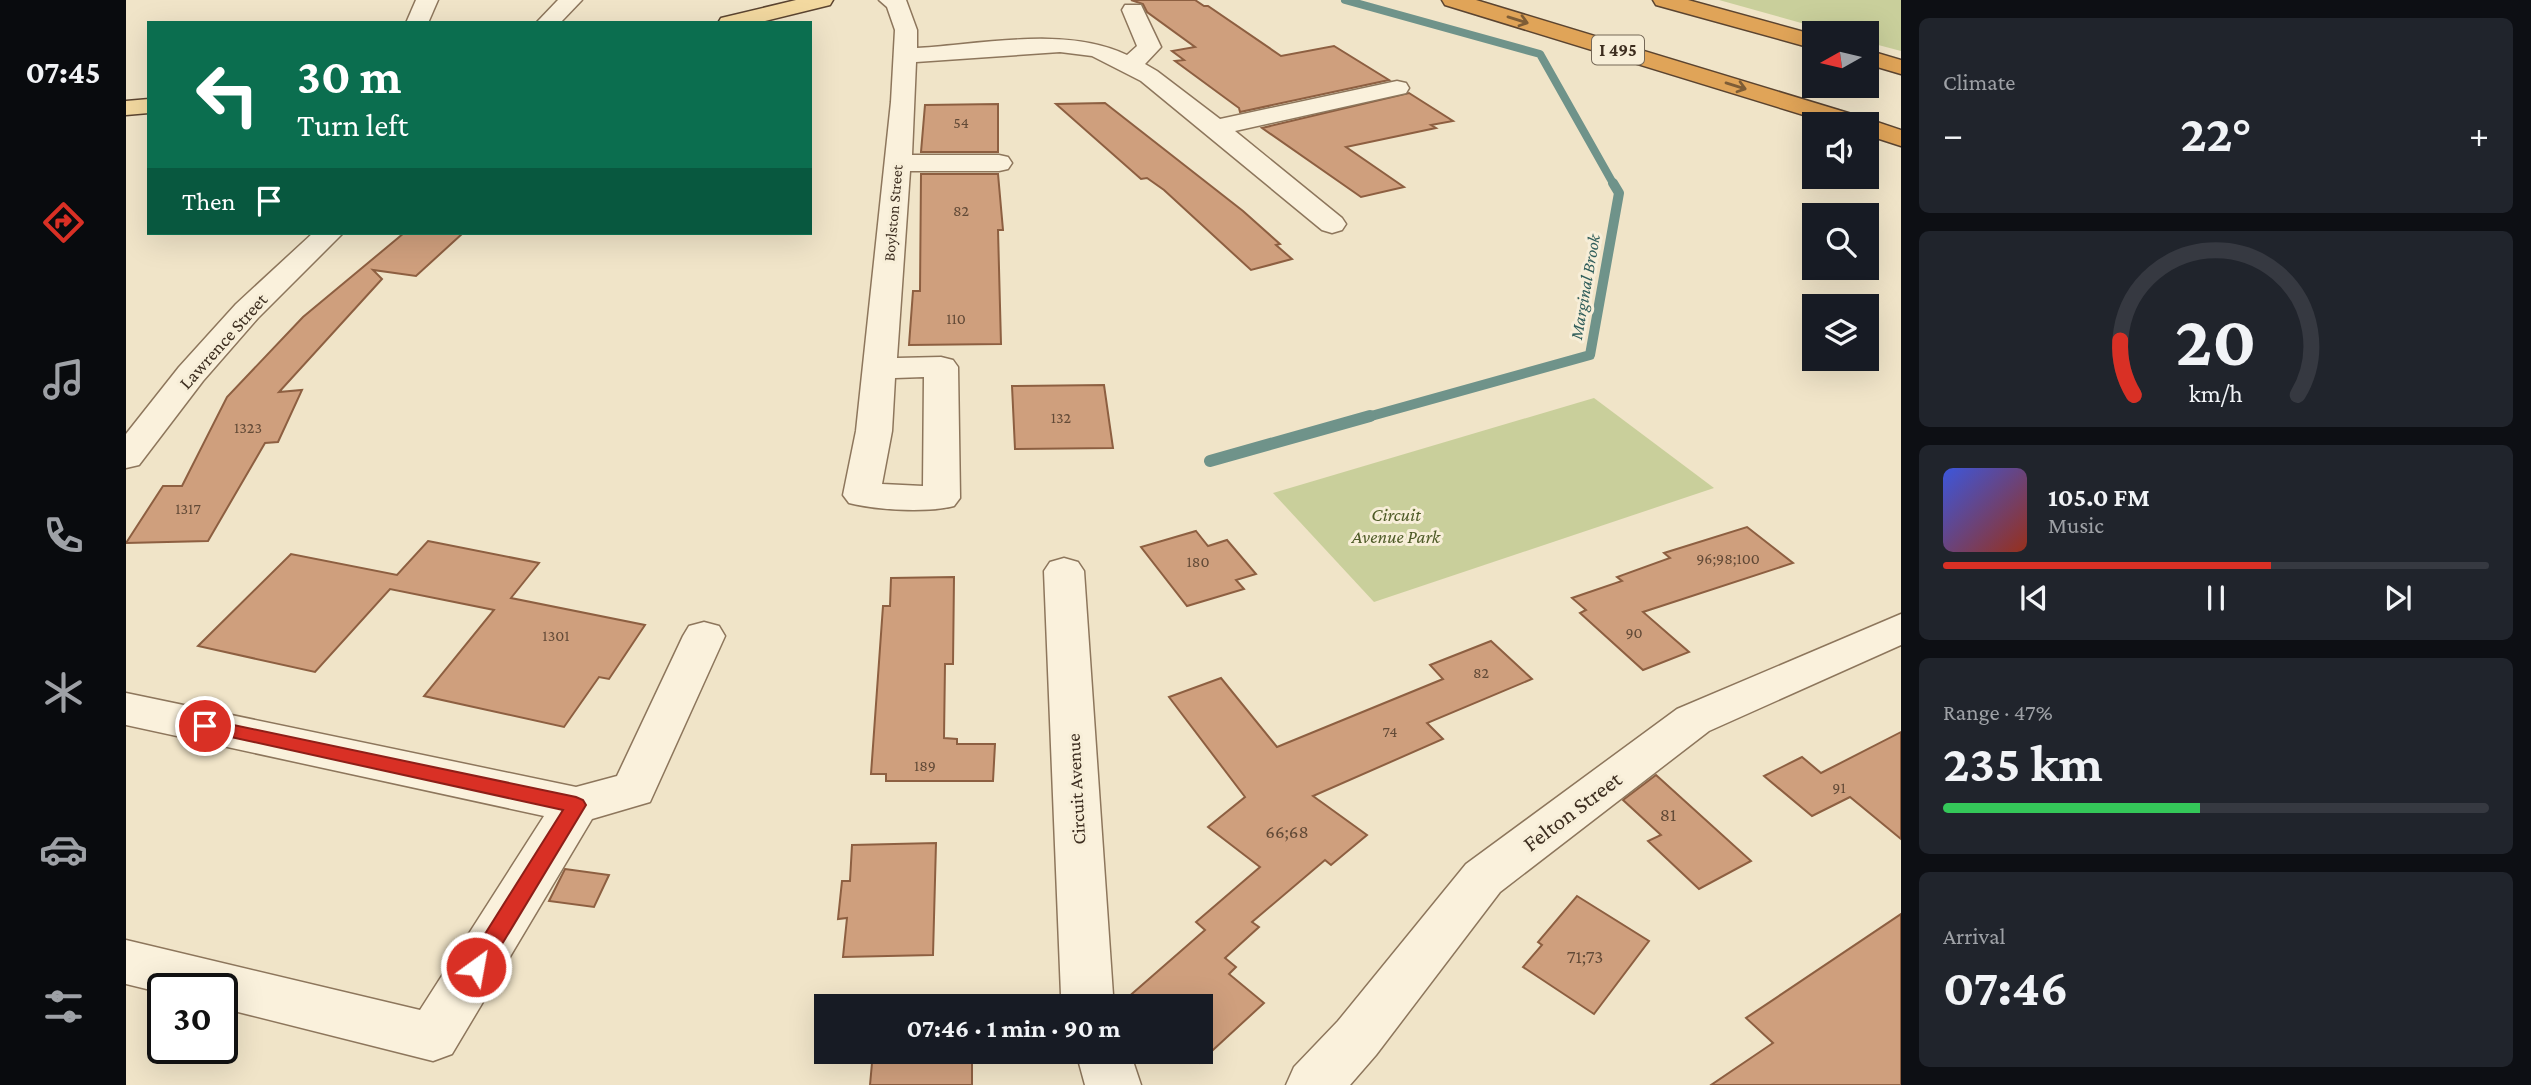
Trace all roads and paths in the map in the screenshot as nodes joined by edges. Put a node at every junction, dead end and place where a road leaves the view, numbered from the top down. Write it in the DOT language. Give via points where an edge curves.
graph roads {
  1 [pos="427,0"];
  2 [pos="571,0"];
  3 [pos="818,0"];
  4 [pos="890,0"];
  5 [pos="1453,0"];
  6 [pos="1664,0"];
  7 [pos="1133,10"];
  8 [pos="417,21"];
  9 [pos="549,21"];
  10 [pos="737,21"];
  11 [pos="1802,38"];
  12 [pos="905,56"];
  13 [pos="1880,61"];
  14 [pos="1130,66"];
  15 [pos="1901,67"];
  16 [pos="1397,88"];
  17 [pos="147,106"];
  18 [pos="126,108"];
  19 [pos="1820,112"];
  20 [pos="1215,128"];
  21 [pos="1879,131"];
  22 [pos="1901,138"];
  23 [pos="898,163"];
  24 [pos="999,163"];
  25 [pos="1332,224"];
  26 [pos="327,235"];
  27 [pos="880,368"];
  28 [pos="126,457"];
  29 [pos="1064,571"];
  30 [pos="1901,628"];
  31 [pos="704,636"];
  32 [pos="126,709"];
  33 [pos="576,805"];
  34 [pos="126,962"];
  35 [pos="1087,994"];
  36 [pos="1107,1064"];
  37 [pos="1113,1085"];
  38 [pos="1314,1085"];
  1 -- 8 [label="street"];
  2 -- 9 [label="street"];
  3 -- 10 [label="main road"];
  4 -- 12 [label="street, Boylston Street" via="897,4 905,30"];
  5 -- 19 [label="highway, I 495, one-way"];
  6 -- 11 [label="highway"];
  7 -- 14 [label="street" via="1149,47"];
  12 -- 14 [label="street" via="1060,45 1098,50"];
  12 -- 23 [label="street, Boylston Street"];
  13 -- 15 [label="highway"];
  14 -- 20 [label="street"];
  16 -- 20 [label="street"];
  17 -- 18 [label="main road"];
  20 -- 25 [label="street"];
  21 -- 22 [label="highway"];
  23 -- 24 [label="street"];
  23 -- 27 [label="street, Boylston Street"];
  26 -- 28 [label="street, Lawrence Street" via="247,311"];
  27 -- 27 [label="street, Boylston Street" via="941,367 941,498 862,495"];
  29 -- 35 [label="street, Circuit Avenue"];
  30 -- 38 [label="street, Felton Street" via="1693,720 1483,878 1357,1038"];
  31 -- 33 [label="street" via="634,789"];
  32 -- 33 [label="street"];
  33 -- 34 [label="street" via="433,1037"];
  36 -- 37 [label="street"];
}
